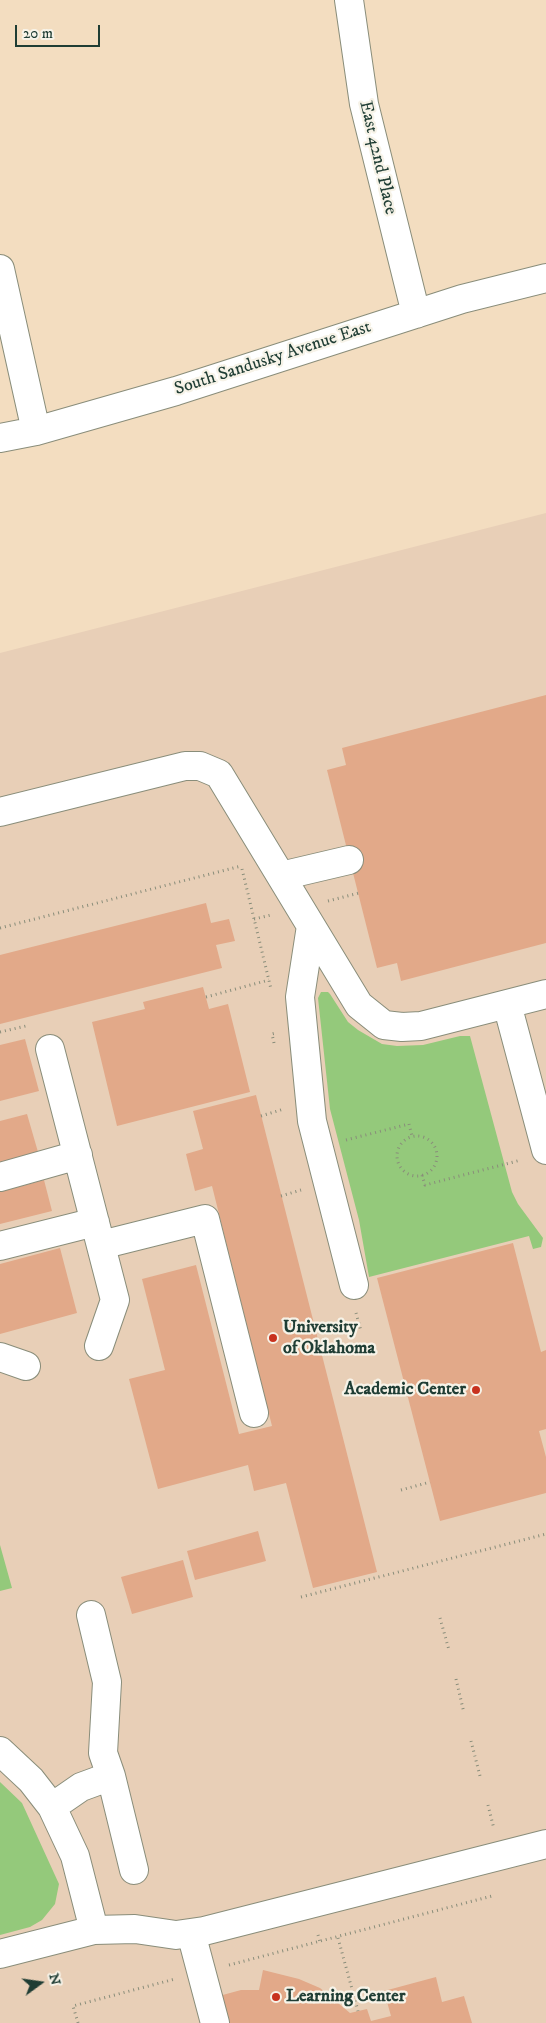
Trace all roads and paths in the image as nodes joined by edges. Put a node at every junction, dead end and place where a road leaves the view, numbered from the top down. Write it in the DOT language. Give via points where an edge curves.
graph roads {
  1 [pos="349,0"];
  2 [pos="0,269"];
  3 [pos="546,278"];
  4 [pos="416,314"];
  5 [pos="36,431"];
  6 [pos="0,438"];
  7 [pos="0,812"];
  8 [pos="238,857"];
  9 [pos="241,866"];
  10 [pos="352,869"];
  11 [pos="286,884"];
  12 [pos="254,919"];
  13 [pos="311,926"];
  14 [pos="0,928"];
  15 [pos="269,980"];
  16 [pos="546,994"];
  17 [pos="206,997"];
  18 [pos="507,1004"];
  19 [pos="26,1026"];
  20 [pos="0,1032"];
  21 [pos="50,1049"];
  22 [pos="292,1107"];
  23 [pos="261,1116"];
  24 [pos="412,1136"];
  25 [pos="319,1147"];
  26 [pos="537,1154"];
  27 [pos="78,1155"];
  28 [pos="422,1175"];
  29 [pos="0,1177"];
  30 [pos="305,1189"];
  31 [pos="281,1196"];
  32 [pos="98,1234"];
  33 [pos="0,1246"];
  34 [pos="354,1285"];
  35 [pos="100,1346"];
  36 [pos="0,1357"];
  37 [pos="26,1366"];
  38 [pos="254,1413"];
  39 [pos="430,1482"];
  40 [pos="401,1490"];
  41 [pos="546,1534"];
  42 [pos="301,1597"];
  43 [pos="91,1615"];
  44 [pos="440,1618"];
  45 [pos="449,1650"];
  46 [pos="456,1679"];
  47 [pos="464,1713"];
  48 [pos="471,1741"];
  49 [pos="0,1751"];
  50 [pos="111,1776"];
  51 [pos="480,1776"];
  52 [pos="488,1805"];
  53 [pos="52,1807"];
  54 [pos="495,1831"];
  55 [pos="546,1844"];
  56 [pos="134,1870"];
  57 [pos="492,1896"];
  58 [pos="94,1930"];
  59 [pos="192,1932"];
  60 [pos="318,1935"];
  61 [pos="338,1938"];
  62 [pos="0,1954"];
  63 [pos="358,2011"];
  64 [pos="215,2023"];
  1 -- 4 [label="street, East 42nd Place" via="364,104"];
  2 -- 5 [label="street"];
  3 -- 4 [label="street, South Sandusky Avenue East"];
  4 -- 5 [label="street, South Sandusky Avenue East" via="176,391"];
  5 -- 6 [label="street, South Sandusky Avenue East"];
  7 -- 11 [label="street" via="185,766 200,766 218,774"];
  8 -- 9 [label="path"];
  9 -- 12 [label="path"];
  9 -- 14 [label="path"];
  10 -- 11 [label="street"];
  11 -- 13 [label="street"];
  13 -- 18 [label="street" via="359,1005 384,1025 421,1026"];
  13 -- 25 [label="street" via="300,997 312,1121"];
  15 -- 17 [label="path"];
  16 -- 18 [label="street"];
  18 -- 26 [label="street"];
  19 -- 20 [label="path"];
  21 -- 27 [label="street"];
  22 -- 23 [label="path"];
  24 -- 25 [label="path" via="410,1124"];
  24 -- 28 [label="path" via="429,1139 437,1151 432,1169"];
  24 -- 28 [label="path" via="399,1146 397,1159 402,1171"];
  25 -- 34 [label="street"];
  26 -- 28 [label="path" via="425,1185"];
  27 -- 29 [label="street"];
  27 -- 32 [label="street"];
  30 -- 31 [label="path"];
  32 -- 33 [label="street"];
  32 -- 35 [label="street" via="115,1300"];
  32 -- 38 [label="street" via="205,1219"];
  36 -- 37 [label="street"];
  39 -- 40 [label="path"];
  41 -- 42 [label="path"];
  43 -- 50 [label="street" via="107,1682 103,1753"];
  44 -- 45 [label="path"];
  46 -- 47 [label="path"];
  48 -- 51 [label="path"];
  49 -- 53 [label="street" via="31,1780"];
  50 -- 53 [label="street" via="81,1787"];
  50 -- 56 [label="street"];
  52 -- 54 [label="path"];
  53 -- 58 [label="street" via="75,1856"];
  55 -- 59 [label="street"];
  57 -- 61 [label="path"];
  58 -- 59 [label="street" via="135,1929 176,1935"];
  58 -- 62 [label="street"];
  59 -- 64 [label="street"];
  60 -- 61 [label="path" via="320,1942"];
  61 -- 63 [label="path"];
}
